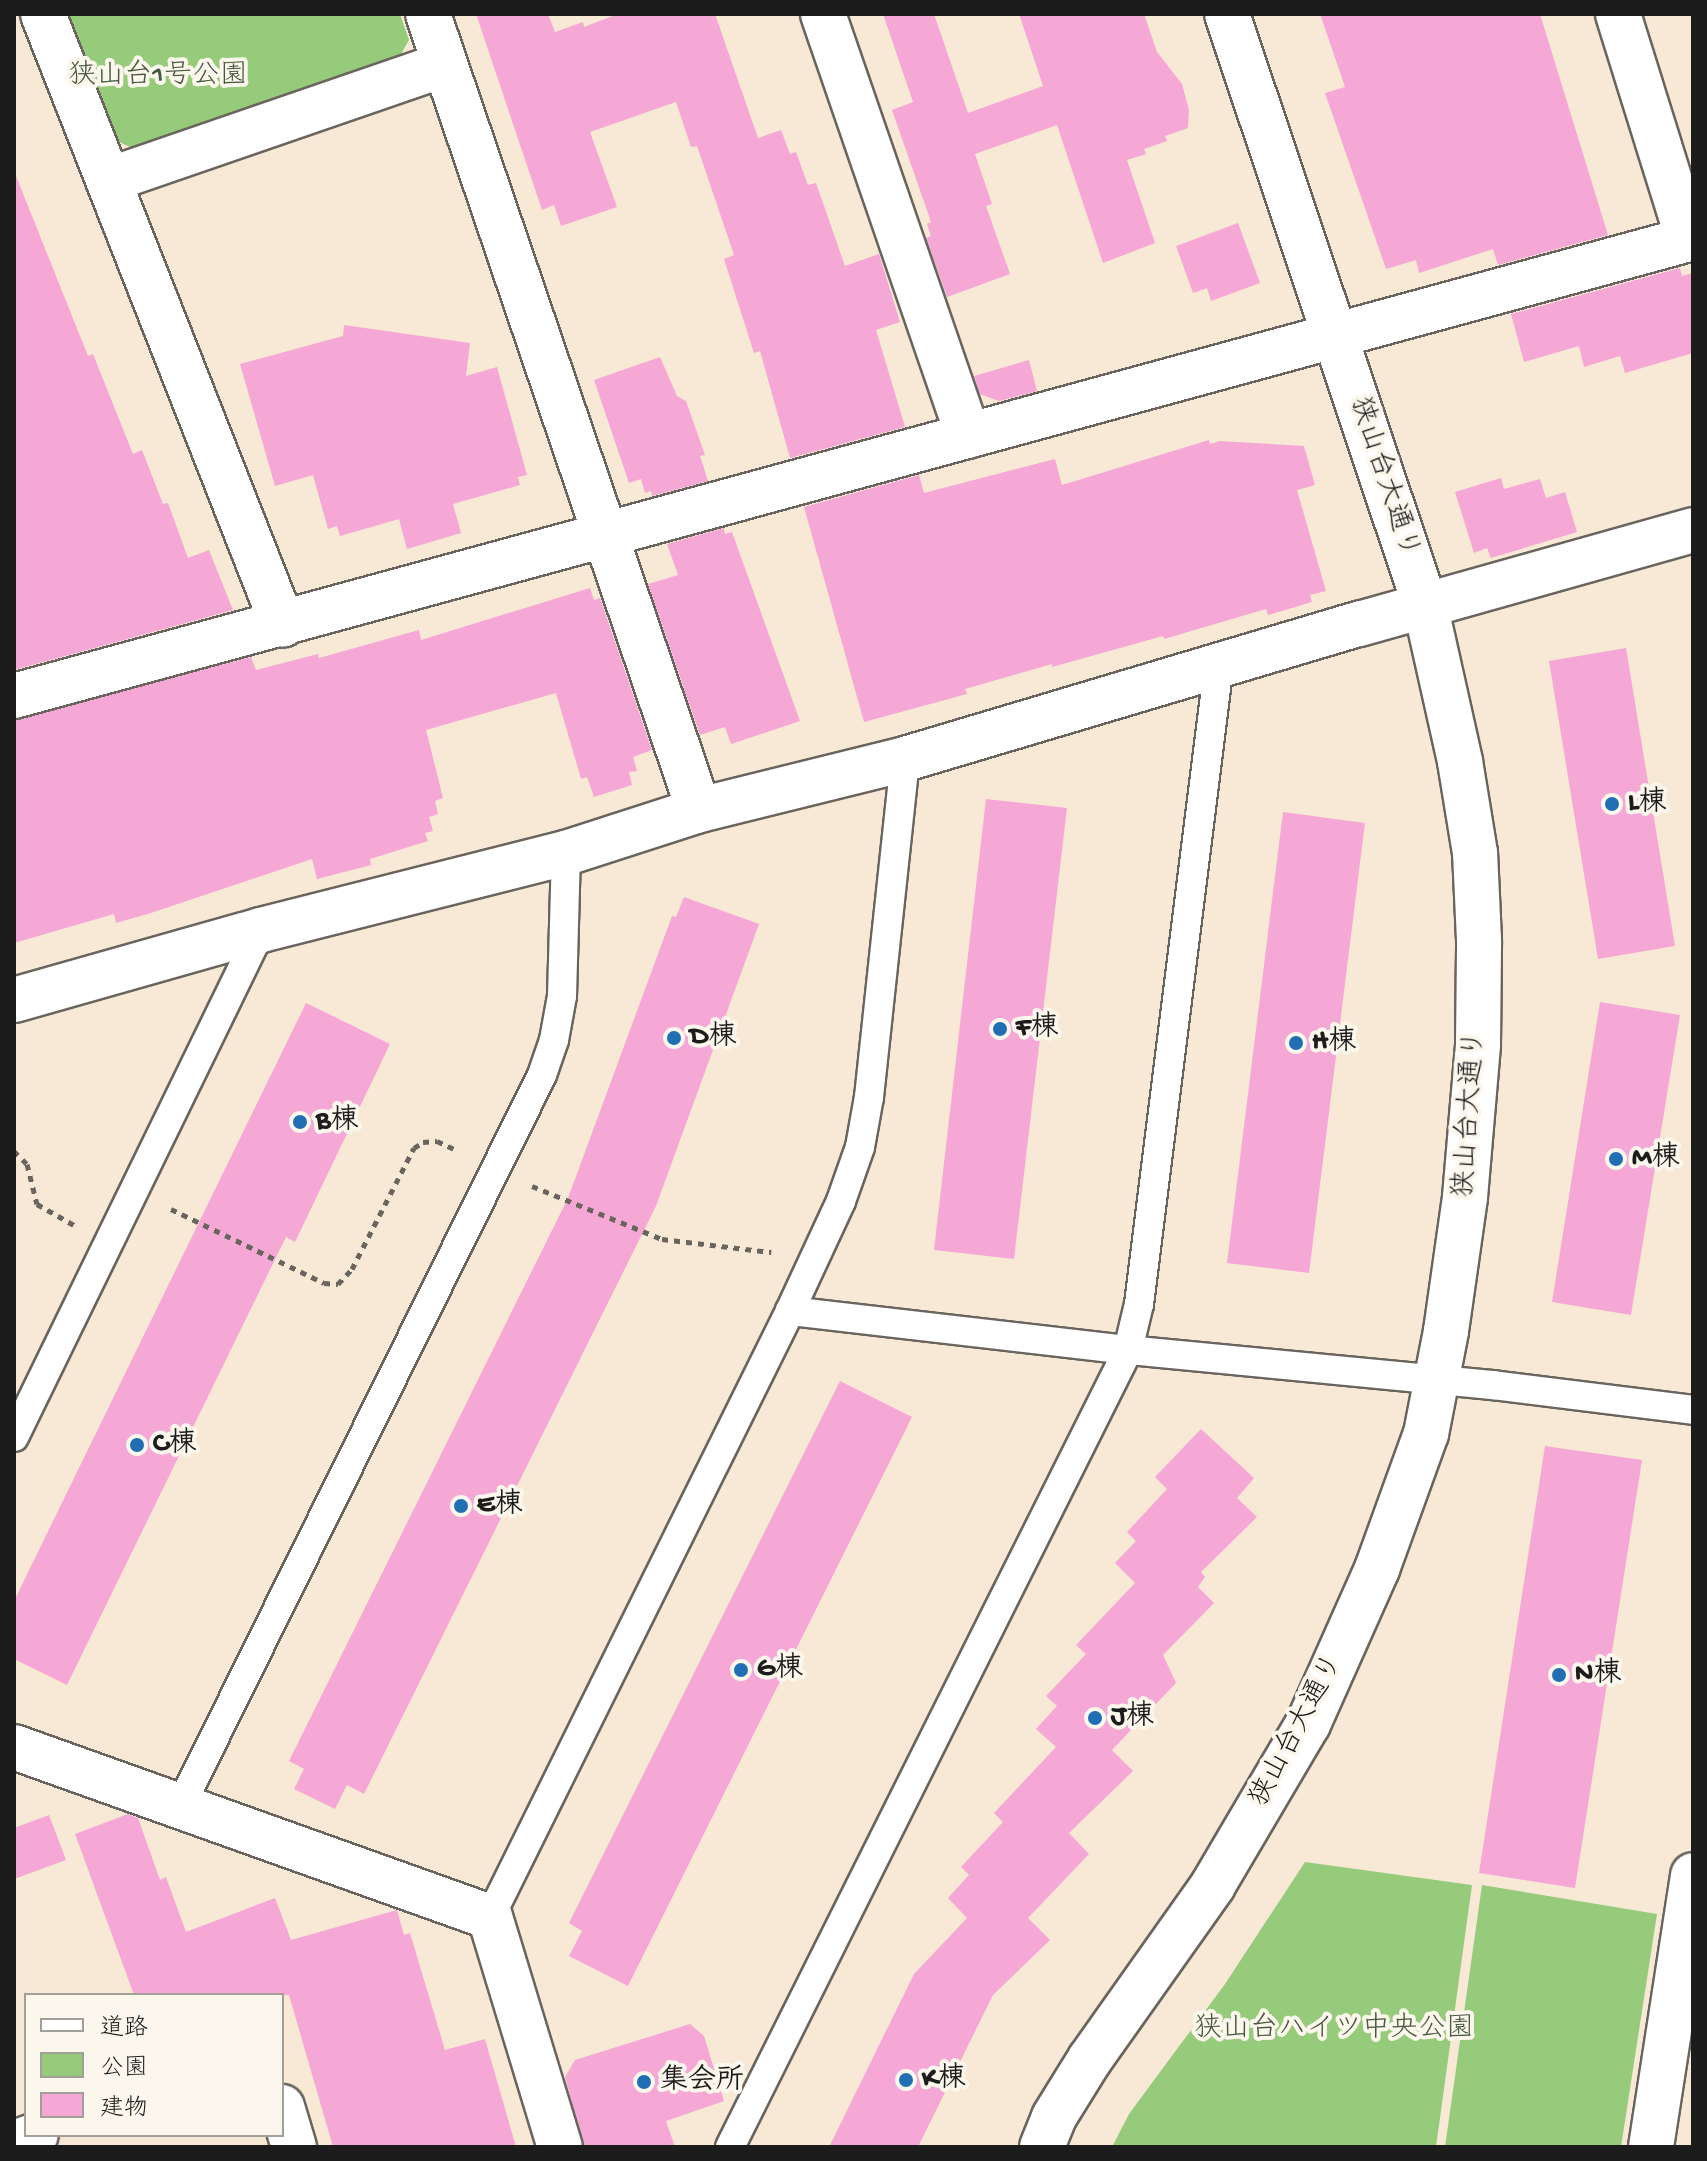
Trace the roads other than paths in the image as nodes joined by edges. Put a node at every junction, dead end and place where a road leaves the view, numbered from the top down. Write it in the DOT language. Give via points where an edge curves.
graph roads {
  1 [pos="43,14"];
  2 [pos="428,14"];
  3 [pos="823,14"];
  4 [pos="1227,14"];
  5 [pos="1618,14"];
  6 [pos="445,64"];
  7 [pos="109,180"];
  8 [pos="1691,239"];
  9 [pos="1336,337"];
  10 [pos="968,436"];
  11 [pos="1693,530"];
  12 [pos="607,534"];
  13 [pos="1425,605"];
  14 [pos="283,625"];
  15 [pos="1219,664"];
  16 [pos="14,696"];
  17 [pos="905,759"];
  18 [pos="699,810"];
  19 [pos="566,853"];
  20 [pos="261,930"];
  21 [pos="14,1000"];
  22 [pos="790,1311"];
  23 [pos="1128,1350"];
  24 [pos="1437,1380"];
  25 [pos="1693,1410"];
  26 [pos="14,1437"];
  27 [pos="14,1747"];
  28 [pos="181,1805"];
  29 [pos="1693,1875"];
  30 [pos="490,1917"];
  31 [pos="284,2114"];
  32 [pos="294,2147"];
  33 [pos="560,2147"];
  34 [pos="730,2147"];
  35 [pos="1042,2147"];
  36 [pos="1651,2147"];
  1 -- 7 [label="street"];
  2 -- 6 [label="street"];
  3 -- 10 [label="street"];
  4 -- 9 [label="street, 狭山台大通り"];
  5 -- 8 [label="street"];
  6 -- 7 [label="street"];
  6 -- 12 [label="street"];
  7 -- 14 [label="street"];
  8 -- 9 [label="street"];
  9 -- 10 [label="street"];
  9 -- 13 [label="street, 狭山台大通り"];
  10 -- 12 [label="street"];
  11 -- 13 [label="street"];
  12 -- 14 [label="street"];
  12 -- 18 [label="street"];
  13 -- 15 [label="street"];
  13 -- 24 [label="street, 狭山台大通り" via="1475,853 1479,940 1478,1044 1465,1197"];
  14 -- 16 [label="street"];
  15 -- 17 [label="street"];
  15 -- 23 [label="lane" via="1139,1304"];
  17 -- 18 [label="street"];
  17 -- 22 [label="lane" via="860,1147"];
  18 -- 19 [label="street"];
  19 -- 20 [label="street"];
  19 -- 28 [label="lane" via="566,939 554,1040 542,1075"];
  20 -- 21 [label="street"];
  20 -- 26 [label="lane"];
  22 -- 23 [label="lane"];
  22 -- 30 [label="lane"];
  23 -- 24 [label="lane"];
  23 -- 34 [label="lane"];
  24 -- 25 [label="lane"];
  24 -- 35 [label="street, 狭山台大通り" via="1403,1502 1308,1724 1213,1885 1083,2070"];
  27 -- 28 [label="street"];
  28 -- 30 [label="street"];
  29 -- 36 [label="street"];
  30 -- 33 [label="street"];
  31 -- 32 [label="street"];
}
